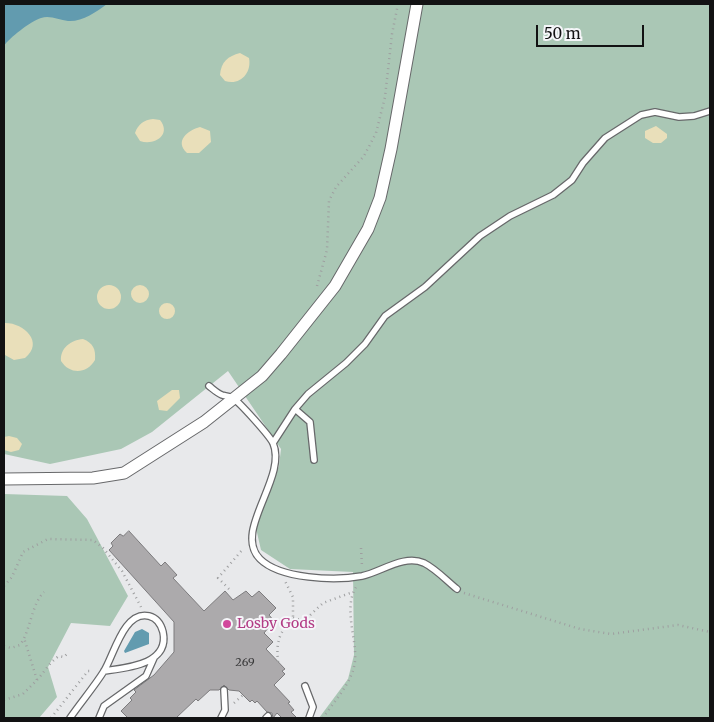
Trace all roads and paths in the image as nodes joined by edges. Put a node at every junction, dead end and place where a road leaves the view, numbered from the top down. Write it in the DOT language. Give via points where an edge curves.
graph roads {
  1 [pos="398,4"];
  2 [pos="417,4"];
  3 [pos="710,112"];
  4 [pos="315,292"];
  5 [pos="209,386"];
  6 [pos="233,398"];
  7 [pos="295,409"];
  8 [pos="273,443"];
  9 [pos="314,460"];
  10 [pos="4,479"];
  11 [pos="251,534"];
  12 [pos="361,548"];
  13 [pos="280,571"];
  14 [pos="362,576"];
  15 [pos="4,586"];
  16 [pos="229,589"];
  17 [pos="457,589"];
  18 [pos="44,592"];
  19 [pos="353,592"];
  20 [pos="145,615"];
  21 [pos="293,618"];
  22 [pos="710,632"];
  23 [pos="24,638"];
  24 [pos="4,646"];
  25 [pos="68,653"];
  26 [pos="154,658"];
  27 [pos="278,662"];
  28 [pos="104,671"];
  29 [pos="37,680"];
  30 [pos="304,686"];
  31 [pos="224,690"];
  32 [pos="4,700"];
  33 [pos="51,718"];
  34 [pos="70,718"];
  35 [pos="100,718"];
  36 [pos="221,718"];
  37 [pos="309,718"];
  38 [pos="323,718"];
  1 -- 4 [label="path" via="385,97 376,132 364,156 336,187 329,201 327,250"];
  2 -- 6 [label="street" via="391,149 380,198 368,229 335,286 282,354 262,376"];
  3 -- 7 [label="lane" via="679,117 654,112 641,114 627,122 597,147 572,180 553,195 510,216 480,236 425,287 386,316 365,344"];
  5 -- 6 [label="lane"];
  6 -- 8 [label="lane"];
  6 -- 10 [label="street" via="204,422 124,473 92,478"];
  7 -- 8 [label="lane"];
  7 -- 9 [label="lane" via="310,422"];
  8 -- 11 [label="lane" via="275,453 271,482"];
  11 -- 13 [label="lane" via="258,557"];
  11 -- 16 [label="path" via="244,548 217,579"];
  12 -- 14 [label="path"];
  13 -- 14 [label="lane" via="318,577"];
  13 -- 21 [label="path" via="293,597"];
  14 -- 17 [label="lane" via="408,560 423,563"];
  14 -- 19 [label="path"];
  15 -- 20 [label="path" via="24,552 48,539 93,540 122,571"];
  17 -- 22 [label="path" via="471,597 580,629 611,634 678,625"];
  18 -- 23 [label="path"];
  19 -- 21 [label="path" via="323,603 304,621"];
  19 -- 38 [label="path" via="351,614 355,660 351,675"];
  20 -- 26 [label="lane" via="160,624 164,635 162,646"];
  20 -- 28 [label="lane" via="132,620 122,633"];
  21 -- 27 [label="path" via="280,631"];
  23 -- 24 [label="path" via="16,647"];
  23 -- 29 [label="path"];
  25 -- 29 [label="path" via="48,665"];
  26 -- 28 [label="lane" via="141,665"];
  26 -- 35 [label="lane" via="146,676 104,706"];
  28 -- 33 [label="path" via="88,671"];
  28 -- 34 [label="lane"];
  29 -- 32 [label="path" via="23,694"];
  30 -- 37 [label="lane" via="313,707"];
  31 -- 36 [label="lane" via="226,710"];
}
